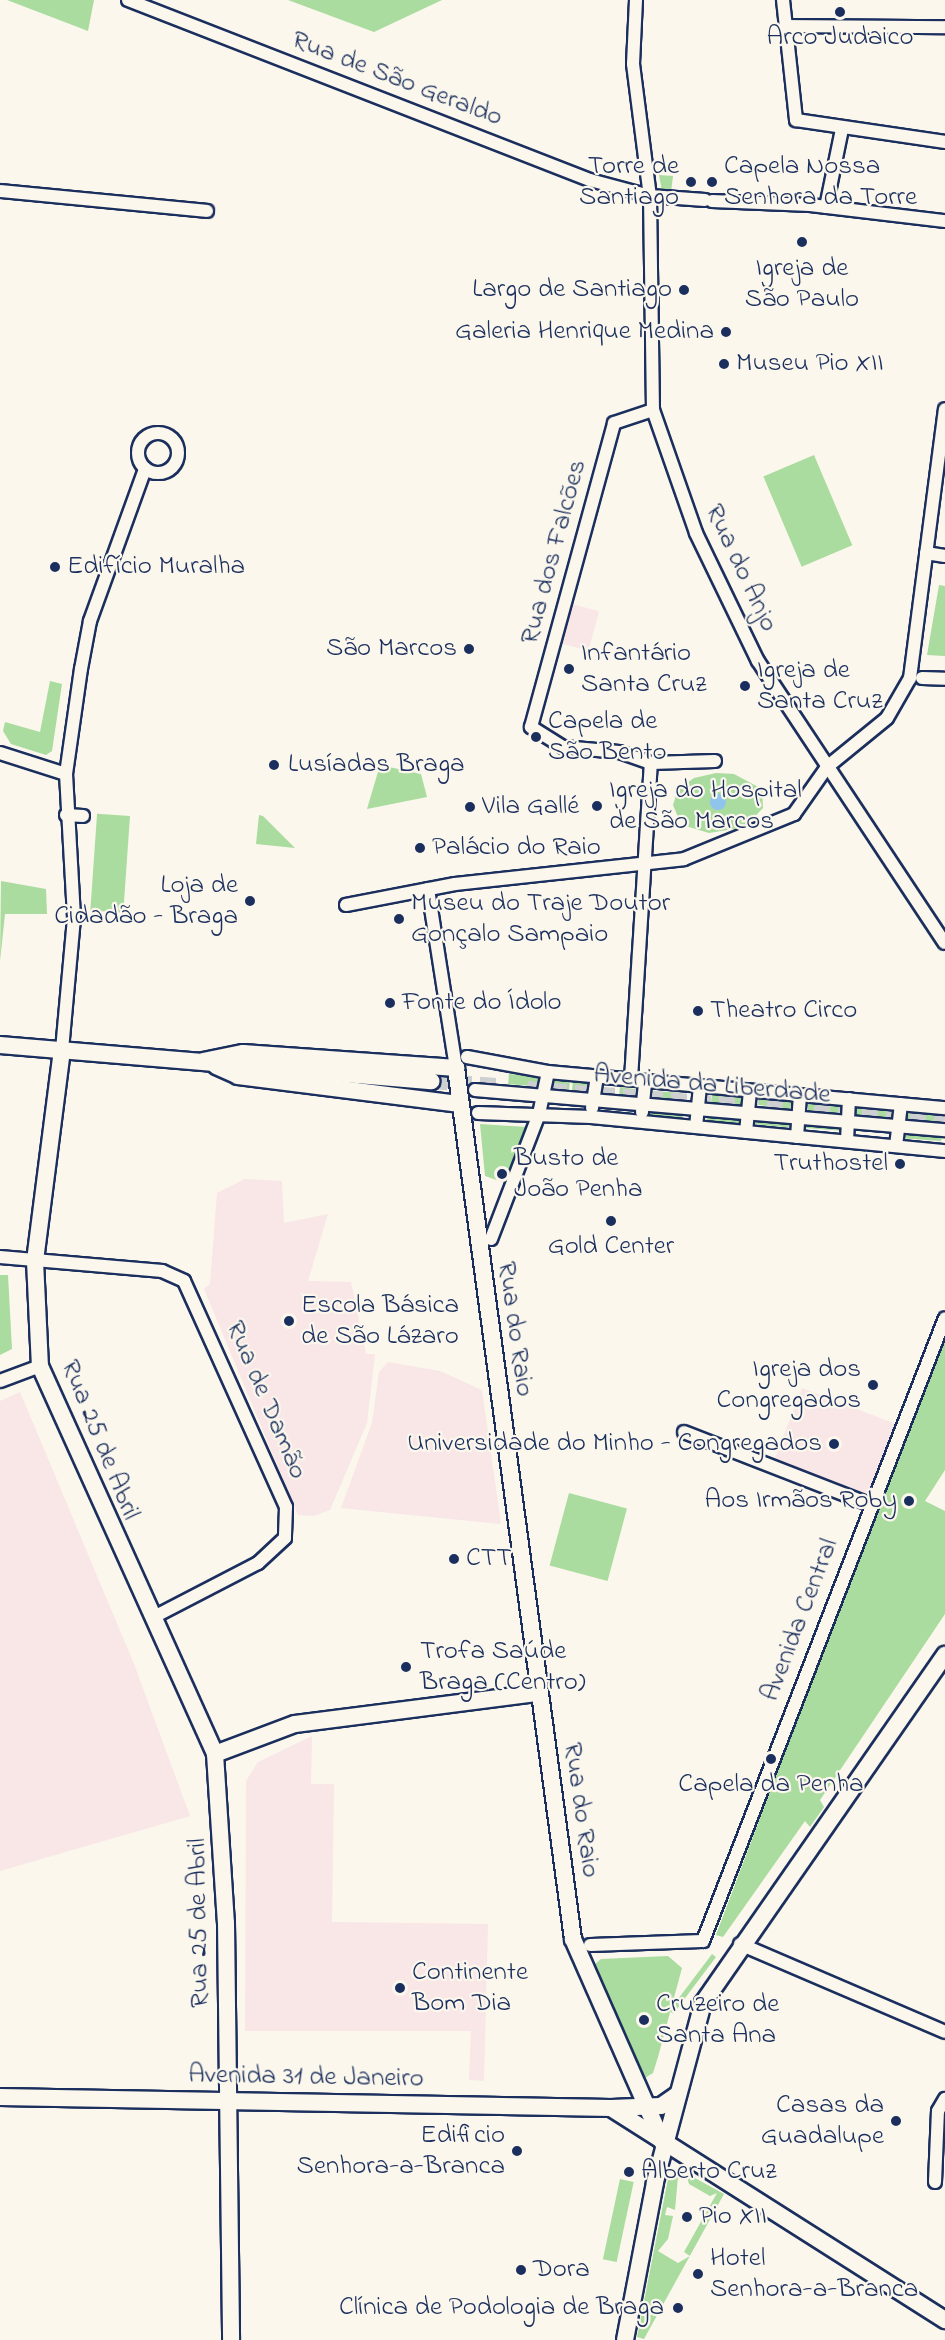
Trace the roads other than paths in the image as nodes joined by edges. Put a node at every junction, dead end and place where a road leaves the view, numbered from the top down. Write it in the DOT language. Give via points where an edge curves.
graph roads {
  1 [pos="128,0"];
  2 [pos="636,0"];
  3 [pos="783,0"];
  4 [pos="786,26"];
  5 [pos="945,27"];
  6 [pos="842,129"];
  7 [pos="945,142"];
  8 [pos="0,191"];
  9 [pos="650,196"];
  10 [pos="826,207"];
  11 [pos="207,211"];
  12 [pos="945,221"];
  13 [pos="945,409"];
  14 [pos="652,410"];
  15 [pos="145,469"];
  16 [pos="926,553"];
  17 [pos="945,556"];
  18 [pos="922,678"];
  19 [pos="945,679"];
  20 [pos="0,753"];
  21 [pos="716,761"];
  22 [pos="651,763"];
  23 [pos="827,767"];
  24 [pos="66,774"];
  25 [pos="66,815"];
  26 [pos="83,816"];
  27 [pos="644,866"];
  28 [pos="428,889"];
  29 [pos="346,905"];
  30 [pos="945,943"];
  31 [pos="0,1045"];
  32 [pos="62,1050"];
  33 [pos="203,1061"];
  34 [pos="462,1062"];
  35 [pos="548,1072"];
  36 [pos="597,1076"];
  37 [pos="631,1080"];
  38 [pos="432,1081"];
  39 [pos="645,1081"];
  40 [pos="700,1086"];
  41 [pos="475,1090"];
  42 [pos="750,1090"];
  43 [pos="800,1095"];
  44 [pos="544,1096"];
  45 [pos="849,1099"];
  46 [pos="593,1100"];
  47 [pos="460,1104"];
  48 [pos="642,1104"];
  49 [pos="901,1104"];
  50 [pos="945,1108"];
  51 [pos="697,1109"];
  52 [pos="478,1113"];
  53 [pos="747,1113"];
  54 [pos="539,1114"];
  55 [pos="591,1117"];
  56 [pos="798,1118"];
  57 [pos="641,1122"];
  58 [pos="848,1122"];
  59 [pos="898,1126"];
  60 [pos="696,1127"];
  61 [pos="945,1130"];
  62 [pos="746,1132"];
  63 [pos="797,1137"];
  64 [pos="945,1138"];
  65 [pos="847,1142"];
  66 [pos="896,1146"];
  67 [pos="944,1151"];
  68 [pos="491,1239"];
  69 [pos="0,1257"];
  70 [pos="35,1262"];
  71 [pos="945,1318"];
  72 [pos="40,1366"];
  73 [pos="0,1381"];
  74 [pos="684,1432"];
  75 [pos="871,1505"];
  76 [pos="152,1618"];
  77 [pos="945,1655"];
  78 [pos="538,1693"];
  79 [pos="215,1754"];
  80 [pos="740,1944"];
  81 [pos="585,1949"];
  82 [pos="945,2032"];
  83 [pos="628,2070"];
  84 [pos="678,2094"];
  85 [pos="0,2097"];
  86 [pos="945,2099"];
  87 [pos="227,2102"];
  88 [pos="646,2105"];
  89 [pos="611,2108"];
  90 [pos="664,2145"];
  91 [pos="935,2182"];
  92 [pos="945,2320"];
  93 [pos="231,2340"];
  94 [pos="625,2340"];
  1 -- 9 [label="street, Rua de São Geraldo" via="590,180"];
  2 -- 9 [label="street" via="633,64"];
  3 -- 4 [label="street"];
  4 -- 5 [label="street"];
  4 -- 6 [label="street" via="796,120"];
  6 -- 7 [label="street"];
  6 -- 10 [label="street"];
  8 -- 11 [label="street"];
  9 -- 10 [label="street, Rua de São Geraldo"];
  9 -- 14 [label="street"];
  10 -- 12 [label="street, Rua de São Geraldo"];
  13 -- 16 [label="street"];
  14 -- 22 [label="street, Rua dos Falcões" via="614,423 531,727 563,747 619,752"];
  14 -- 23 [label="street, Rua do Anjo" via="726,603"];
  15 -- 24 [label="street, Rua 25 de Abril" via="90,621"];
  16 -- 17 [label="street"];
  16 -- 23 [label="street" via="914,660 900,701 873,732"];
  18 -- 19 [label="street"];
  20 -- 24 [label="street"];
  21 -- 22 [label="street"];
  22 -- 27 [label="street"];
  23 -- 27 [label="street" via="786,819 705,852"];
  23 -- 30 [label="street, Rua do Anjo"];
  24 -- 25 [label="street, Rua 25 de Abril"];
  25 -- 26 [label="street"];
  25 -- 32 [label="street, Rua 25 de Abril" via="74,917"];
  27 -- 28 [label="street"];
  27 -- 37 [label="street"];
  28 -- 29 [label="street"];
  28 -- 34 [label="street, Rua do Raio"];
  31 -- 32 [label="street"];
  32 -- 33 [label="street"];
  32 -- 70 [label="street, Rua 25 de Abril"];
  33 -- 34 [label="street" via="243,1053"];
  33 -- 38 [label="street"];
  33 -- 47 [label="street" via="238,1076"];
  34 -- 35 [label="street"];
  34 -- 47 [label="street, Rua do Raio"];
  35 -- 36 [label="street"];
  35 -- 44 [label="street"];
  36 -- 37 [label="street"];
  36 -- 46 [label="street"];
  37 -- 39 [label="street"];
  39 -- 40 [label="street"];
  39 -- 48 [label="street"];
  40 -- 42 [label="street"];
  40 -- 51 [label="street"];
  41 -- 44 [label="street, Avenida da Liberdade"];
  42 -- 43 [label="street"];
  42 -- 53 [label="street"];
  43 -- 45 [label="street"];
  43 -- 56 [label="street"];
  44 -- 46 [label="street, Avenida da Liberdade"];
  44 -- 54 [label="street"];
  45 -- 49 [label="street"];
  45 -- 58 [label="street"];
  46 -- 48 [label="street, Avenida da Liberdade"];
  46 -- 55 [label="street"];
  47 -- 78 [label="street, Rua do Raio"];
  48 -- 51 [label="street, Avenida da Liberdade"];
  48 -- 57 [label="street"];
  49 -- 50 [label="street"];
  49 -- 59 [label="street"];
  51 -- 53 [label="street, Avenida da Liberdade"];
  51 -- 60 [label="street"];
  52 -- 54 [label="street"];
  53 -- 56 [label="street, Avenida da Liberdade"];
  53 -- 62 [label="street"];
  54 -- 55 [label="street"];
  54 -- 68 [label="street"];
  55 -- 57 [label="street"];
  56 -- 58 [label="street, Avenida da Liberdade"];
  56 -- 63 [label="street"];
  57 -- 60 [label="street"];
  58 -- 59 [label="street, Avenida da Liberdade"];
  58 -- 65 [label="street"];
  59 -- 61 [label="street, Avenida da Liberdade"];
  59 -- 66 [label="street"];
  60 -- 62 [label="street"];
  62 -- 63 [label="street"];
  63 -- 65 [label="street"];
  64 -- 67 [label="street"];
  65 -- 66 [label="street"];
  66 -- 67 [label="street"];
  69 -- 70 [label="street, Rua de Damão"];
  70 -- 72 [label="street, Rua 25 de Abril"];
  70 -- 76 [label="street, Rua de Damão" via="162,1271 184,1281 286,1507 285,1538 258,1563"];
  71 -- 75 [label="street, Avenida Central"];
  72 -- 73 [label="street"];
  72 -- 76 [label="street, Rua 25 de Abril"];
  74 -- 75 [label="street"];
  75 -- 81 [label="street, Avenida Central" via="703,1941"];
  76 -- 79 [label="street, Rua 25 de Abril"];
  77 -- 80 [label="street"];
  78 -- 79 [label="street" via="295,1724"];
  78 -- 81 [label="street, Rua do Raio"];
  79 -- 87 [label="street, Rua 25 de Abril" via="224,1854"];
  80 -- 82 [label="street"];
  80 -- 84 [label="street" via="703,2003"];
  81 -- 83 [label="street, Rua do Raio"];
  83 -- 88 [label="street, Rua do Raio"];
  83 -- 89 [label="street"];
  84 -- 88 [label="street, Avenida 31 de Janeiro" via="661,2106"];
  84 -- 90 [label="street"];
  85 -- 87 [label="street, Avenida 31 de Janeiro"];
  86 -- 91 [label="street" via="938,2111"];
  87 -- 89 [label="street, Avenida 31 de Janeiro"];
  87 -- 93 [label="street, Rua 25 de Abril"];
  88 -- 89 [label="street, Avenida 31 de Janeiro"];
  88 -- 90 [label="street, Rua do Raio"];
  89 -- 90 [label="street"];
  90 -- 92 [label="street"];
  90 -- 94 [label="street"];
}
